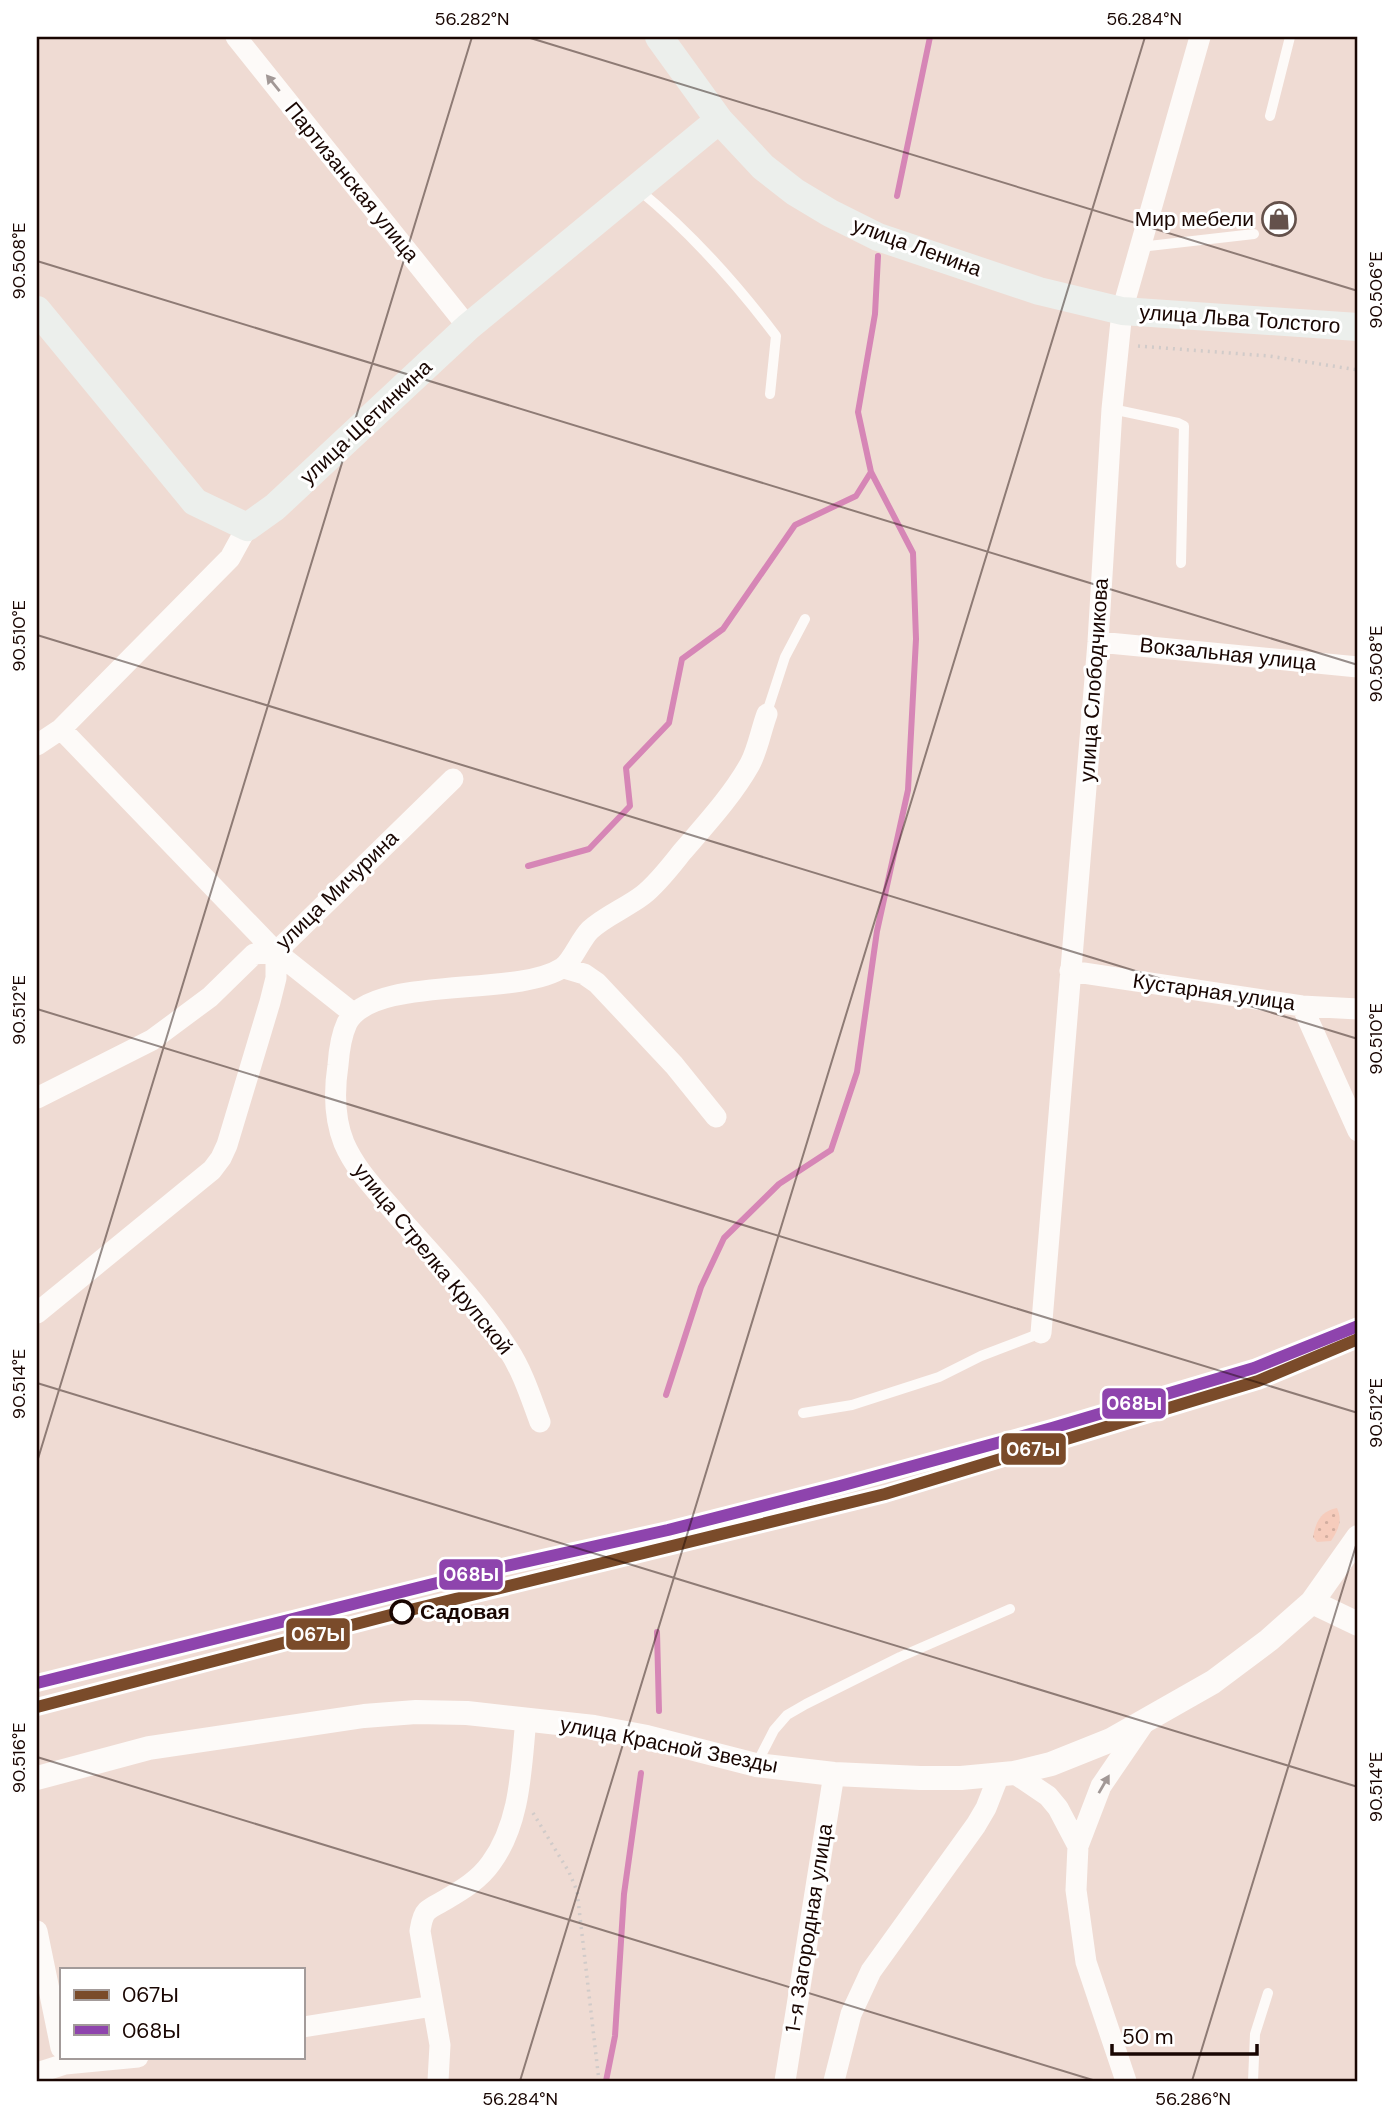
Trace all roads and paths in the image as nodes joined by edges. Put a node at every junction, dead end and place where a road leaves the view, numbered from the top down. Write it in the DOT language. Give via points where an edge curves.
graph roads {
  1 [pos="236,37"];
  2 [pos="659,37"];
  3 [pos="1200,37"];
  4 [pos="1290,37"];
  5 [pos="1270,116"];
  6 [pos="719,120"];
  7 [pos="637,188"];
  8 [pos="1254,234"];
  9 [pos="1140,247"];
  10 [pos="37,310"];
  11 [pos="1122,311"];
  12 [pos="468,327"];
  13 [pos="1358,327"];
  14 [pos="1138,346"];
  15 [pos="1358,370"];
  16 [pos="770,394"];
  17 [pos="1112,409"];
  18 [pos="247,527"];
  19 [pos="1181,562"];
  20 [pos="805,619"];
  21 [pos="1098,642"];
  22 [pos="1358,667"];
  23 [pos="768,710"];
  24 [pos="61,729"];
  25 [pos="37,745"];
  26 [pos="453,779"];
  27 [pos="276,952"];
  28 [pos="565,968"];
  29 [pos="1070,971"];
  30 [pos="1302,1006"];
  31 [pos="1358,1009"];
  32 [pos="354,1014"];
  33 [pos="37,1098"];
  34 [pos="716,1117"];
  35 [pos="1358,1132"];
  36 [pos="37,1313"];
  37 [pos="1041,1332"];
  38 [pos="803,1413"];
  39 [pos="540,1422"];
  40 [pos="1358,1536"];
  41 [pos="1312,1602"];
  42 [pos="1010,1609"];
  43 [pos="1358,1624"];
  44 [pos="526,1719"];
  45 [pos="1144,1723"];
  46 [pos="756,1765"];
  47 [pos="834,1774"];
  48 [pos="1007,1774"];
  49 [pos="37,1778"];
  50 [pos="519,1790"];
  51 [pos="1078,1846"];
  52 [pos="37,1931"];
  53 [pos="1268,1993"];
  54 [pos="433,2006"];
  55 [pos="304,2027"];
  56 [pos="60,2043"];
  57 [pos="123,2058"];
  58 [pos="64,2062"];
  59 [pos="37,2073"];
  60 [pos="438,2081"];
  61 [pos="599,2081"];
  62 [pos="785,2081"];
  63 [pos="834,2081"];
  64 [pos="1126,2081"];
  65 [pos="1253,2081"];
  12 -- 1 [label="street, Партизанская улица, one-way"];
  2 -- 6 [label="main road, улица Ленина"];
  3 -- 9 [label="street, улица Слободчикова"];
  4 -- 5 [label="lane"];
  6 -- 7 [label="main road, улица Щетинкина"];
  6 -- 11 [label="main road, улица Ленина" via="763,167 795,192 878,237 1039,291"];
  7 -- 12 [label="main road, улица Щетинкина"];
  7 -- 16 [label="lane" via="666,212 776,335"];
  8 -- 9 [label="lane"];
  9 -- 11 [label="street, улица Слободчикова"];
  10 -- 18 [label="main road" via="195,502"];
  11 -- 13 [label="main road, улица Льва Толстого"];
  11 -- 17 [label="street, улица Слободчикова"];
  12 -- 18 [label="main road, улица Щетинкина" via="275,507"];
  14 -- 15 [label="path" via="1269,356"];
  17 -- 19 [label="lane" via="1184,426"];
  17 -- 21 [label="street, улица Слободчикова"];
  18 -- 24 [label="street, улица Щетинкина" via="230,558"];
  20 -- 23 [label="lane" via="785,657"];
  21 -- 22 [label="street, Вокзальная улица"];
  21 -- 29 [label="street, улица Слободчикова"];
  23 -- 28 [label="street" via="751,762 726,800 643,895 582,939"];
  24 -- 25 [label="street, улица Щетинкина"];
  24 -- 27 [label="street"];
  26 -- 27 [label="street, улица Мичурина"];
  27 -- 32 [label="street"];
  27 -- 33 [label="street, улица Мичурина" via="254,954 210,997 152,1040"];
  27 -- 36 [label="street" via="273,990 221,1158"];
  28 -- 32 [label="street" via="528,981 417,991"];
  28 -- 34 [label="street" via="597,983"];
  29 -- 30 [label="street, Кустарная улица"];
  29 -- 37 [label="street, улица Слободчикова"];
  30 -- 31 [label="street, Кустарная улица"];
  30 -- 35 [label="street"];
  32 -- 39 [label="street, улица Стрелка Крупской" via="342,1037 335,1084 335,1109 344,1142 358,1170 469,1297 508,1349"];
  37 -- 38 [label="lane" via="939,1377 852,1405"];
  40 -- 41 [label="street, улица Красной Звезды"];
  41 -- 43 [label="street"];
  41 -- 45 [label="street, улица Красной Звезды" via="1213,1682"];
  42 -- 46 [label="lane" via="806,1703 774,1730"];
  44 -- 46 [label="street, улица Красной Звезды" via="620,1732"];
  44 -- 49 [label="street, улица Красной Звезды" via="416,1712 364,1716 149,1748"];
  44 -- 50 [label="street"];
  45 -- 48 [label="street, улица Красной Звезды" via="1084,1753"];
  51 -- 45 [label="street, one-way" via="1101,1786"];
  46 -- 47 [label="street, улица Красной Звезды"];
  47 -- 48 [label="street, улица Красной Звезды" via="920,1778"];
  47 -- 62 [label="street, 1-я Загородная улица"];
  48 -- 51 [label="street" via="1048,1797"];
  48 -- 63 [label="street" via="871,1971 852,2014"];
  50 -- 54 [label="street" via="511,1824 489,1866 469,1886 427,1911 422,1920 419,1931"];
  50 -- 61 [label="path" via="577,1891"];
  51 -- 64 [label="street" via="1076,1890 1086,1962"];
  52 -- 56 [label="street"];
  53 -- 65 [label="lane" via="1255,2034"];
  54 -- 55 [label="street"];
  54 -- 60 [label="street" via="440,2045"];
  57 -- 58 [label="street"];
  58 -- 59 [label="street"];
}
